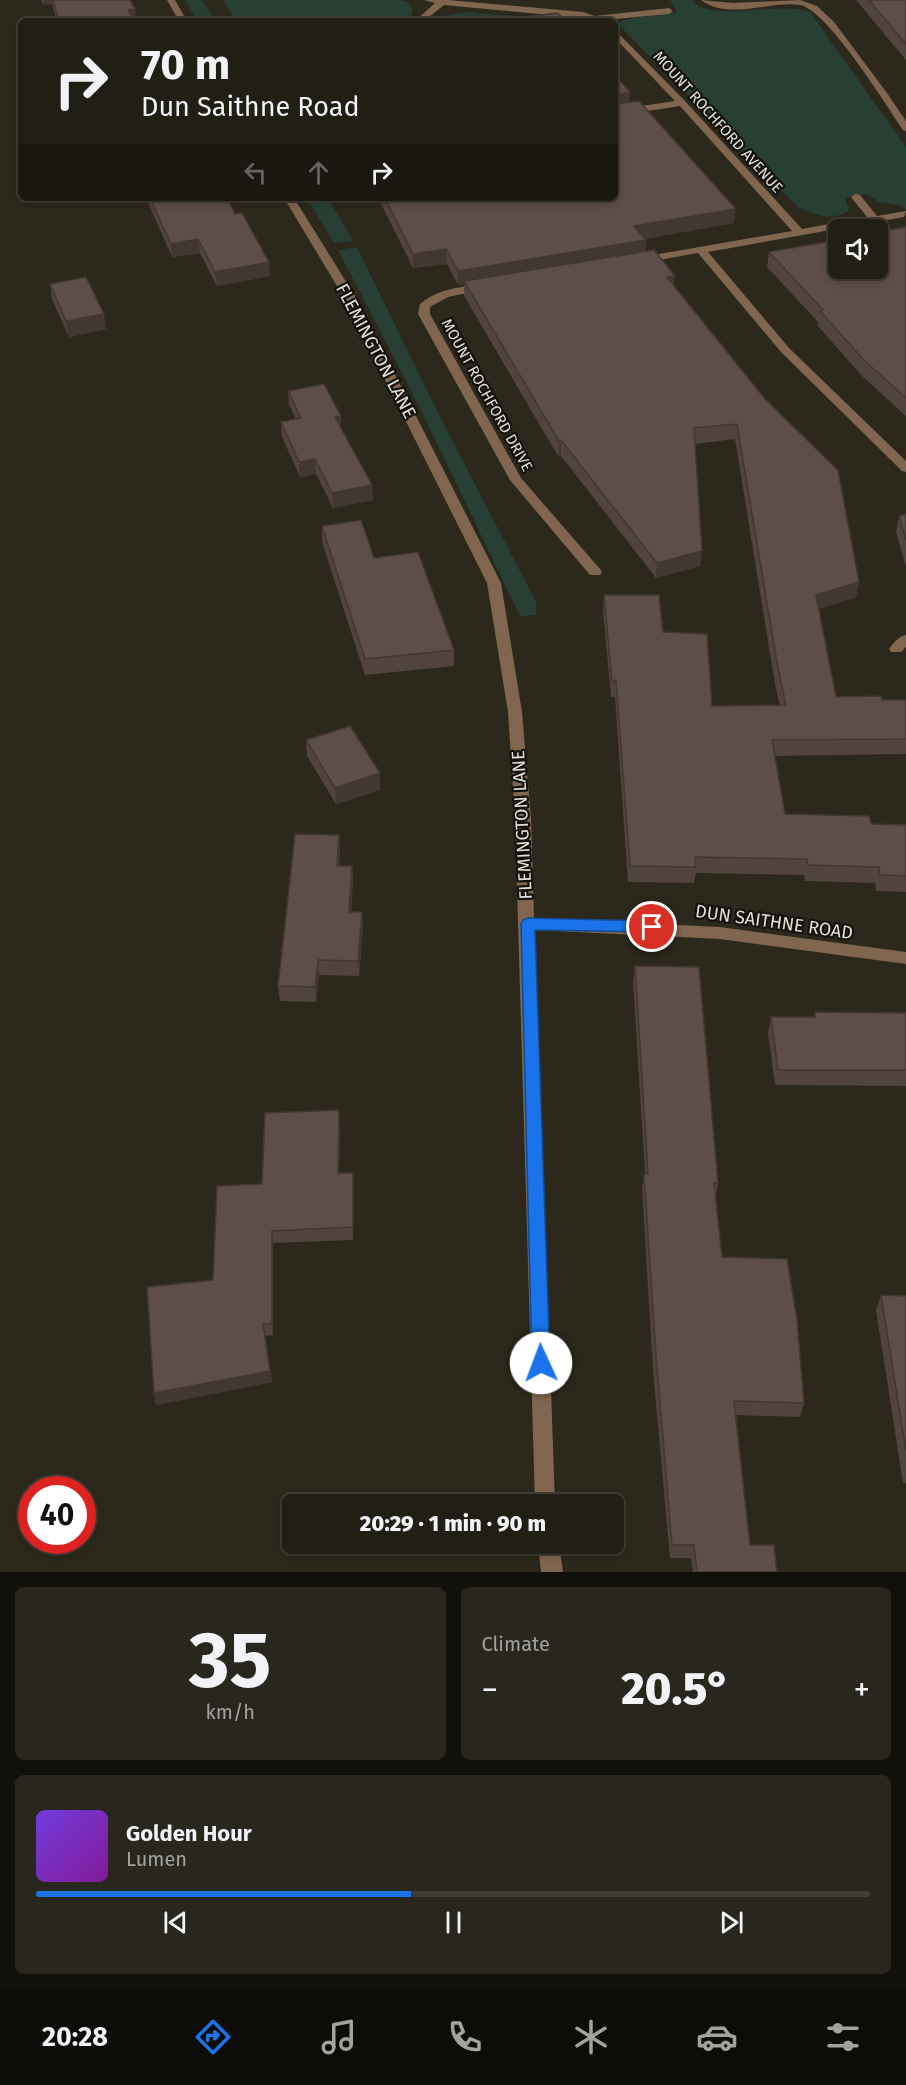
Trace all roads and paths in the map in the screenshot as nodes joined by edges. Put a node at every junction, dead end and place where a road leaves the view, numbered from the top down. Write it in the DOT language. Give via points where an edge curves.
graph roads {
  1 [pos="171,0"];
  2 [pos="428,0"];
  3 [pos="705,0"];
  4 [pos="442,2"];
  5 [pos="669,10"];
  6 [pos="181,18"];
  7 [pos="423,18"];
  8 [pos="591,18"];
  9 [pos="608,18"];
  10 [pos="618,36"];
  11 [pos="682,103"];
  12 [pos="618,113"];
  13 [pos="906,128"];
  14 [pos="856,197"];
  15 [pos="291,201"];
  16 [pos="904,214"];
  17 [pos="874,219"];
  18 [pos="828,226"];
  19 [pos="798,231"];
  20 [pos="702,250"];
  21 [pos="632,262"];
  22 [pos="491,285"];
  23 [pos="906,468"];
  24 [pos="595,572"];
  25 [pos="528,924"];
  26 [pos="906,958"];
  27 [pos="545,1494"];
  28 [pos="550,1554"];
  29 [pos="552,1572"];
  1 -- 6 [label="street"];
  2 -- 4 [label="street"];
  3 -- 13 [label="street" via="719,4 800,2 812,6 849,47"];
  4 -- 7 [label="street"];
  4 -- 8 [label="street"];
  5 -- 9 [label="street"];
  10 -- 11 [label="street, MOUNT ROCHFORD AVENUE"];
  11 -- 12 [label="street"];
  11 -- 19 [label="street, MOUNT ROCHFORD AVENUE"];
  14 -- 17 [label="street"];
  15 -- 25 [label="street, FLEMINGTON LANE" via="350,296 494,583 515,712"];
  16 -- 17 [label="street"];
  18 -- 19 [label="street"];
  19 -- 20 [label="street"];
  20 -- 21 [label="street"];
  20 -- 23 [label="street" via="785,350"];
  22 -- 24 [label="street, MOUNT ROCHFORD DRIVE" via="444,293 424,306 424,314 516,480"];
  25 -- 26 [label="street, DUN SAITHNE ROAD" via="652,927"];
  25 -- 27 [label="street, FLEMINGTON LANE"];
  28 -- 29 [label="street"];
}
